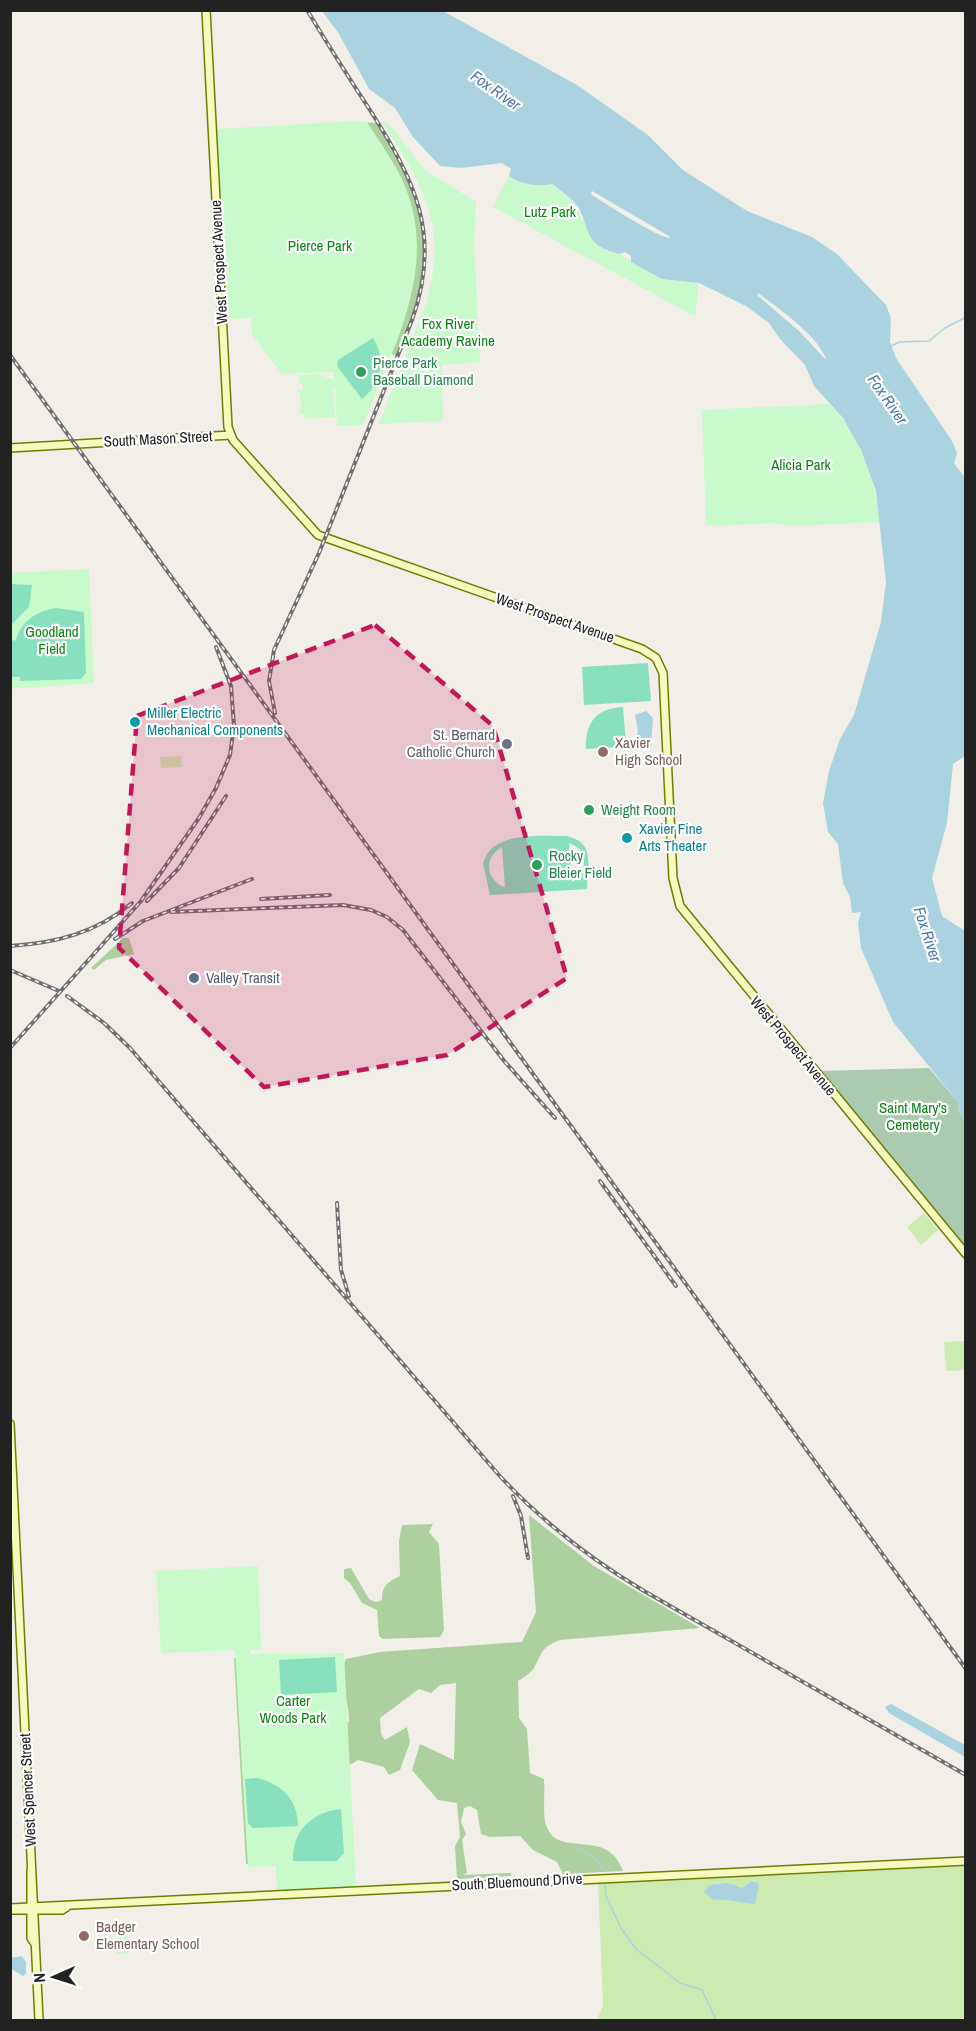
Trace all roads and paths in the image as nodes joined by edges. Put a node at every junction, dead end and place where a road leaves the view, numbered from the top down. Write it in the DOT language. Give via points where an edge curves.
graph roads {
  1 [pos="206,10"];
  2 [pos="231,435"];
  3 [pos="10,448"];
  4 [pos="966,1254"];
  5 [pos="10,1424"];
  6 [pos="966,1862"];
  7 [pos="32,1908"];
  8 [pos="10,1909"];
  9 [pos="39,2020"];
  1 -- 2 [label="main road, West Prospect Avenue"];
  2 -- 3 [label="main road, South Mason Street"];
  2 -- 4 [label="main road, West Prospect Avenue" via="318,535 642,649 656,658 663,677 675,895 688,919"];
  5 -- 7 [label="main road, West Spencer Street"];
  6 -- 7 [label="main road, South Bluemound Drive"];
  7 -- 8 [label="main road, South Bluemound Drive"];
  7 -- 9 [label="main road, West Spencer Street"];
}
